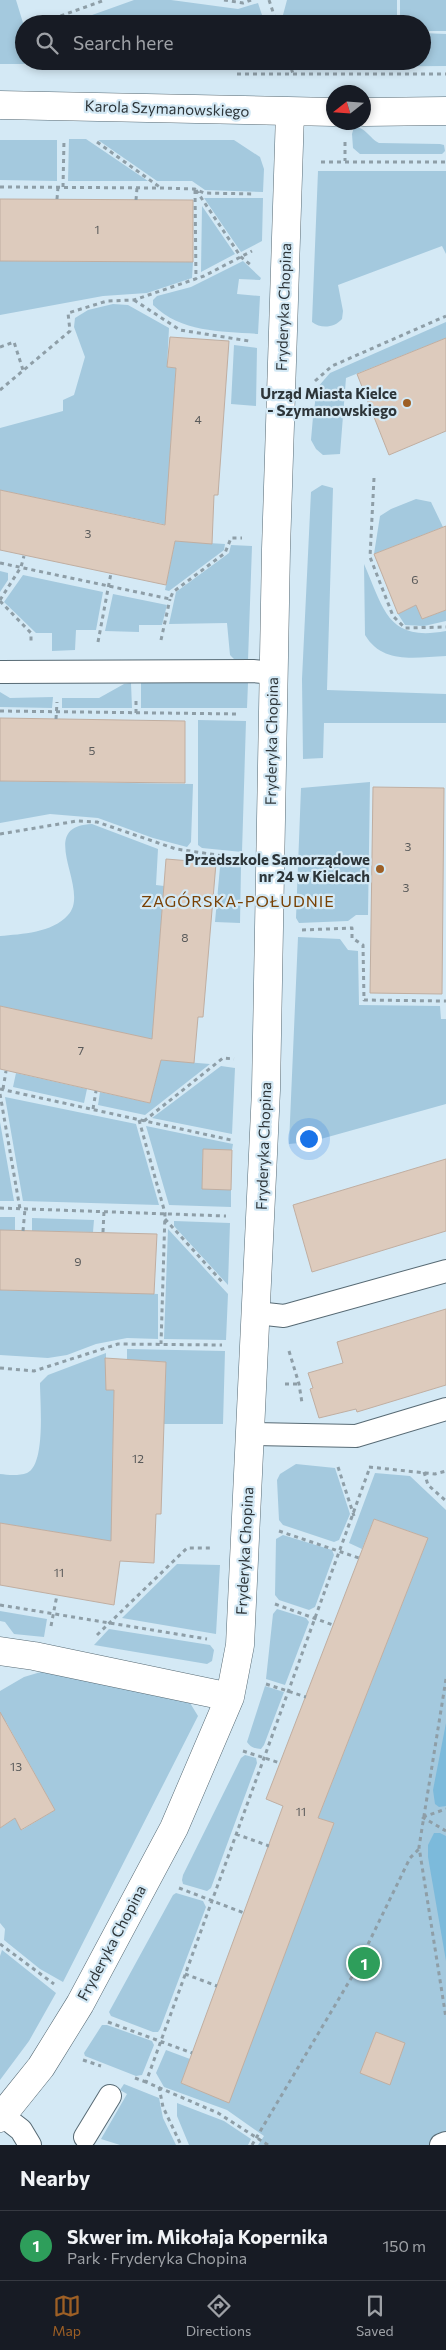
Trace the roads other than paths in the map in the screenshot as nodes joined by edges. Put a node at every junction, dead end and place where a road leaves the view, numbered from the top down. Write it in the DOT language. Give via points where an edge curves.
graph roads {
  1 [pos="0,105"];
  2 [pos="446,111"];
  3 [pos="326,112"];
  4 [pos="371,112"];
  5 [pos="290,113"];
  6 [pos="0,672"];
  7 [pos="273,673"];
  8 [pos="446,1271"];
  9 [pos="257,1313"];
  10 [pos="446,1409"];
  11 [pos="251,1434"];
  12 [pos="0,1651"];
  13 [pos="230,1697"];
  14 [pos="110,2096"];
  15 [pos="1,2117"];
  16 [pos="85,2137"];
  17 [pos="446,2143"];
  18 [pos="30,2145"];
  19 [pos="441,2145"];
  1 -- 5 [label="street, Karola Szymanowskiego"];
  2 -- 4 [label="street"];
  3 -- 5 [label="street, Karola Szymanowskiego"];
  5 -- 7 [label="street, Fryderyka Chopina"];
  6 -- 7 [label="lane"];
  7 -- 9 [label="street, Fryderyka Chopina" via="266,1090"];
  8 -- 9 [label="lane" via="284,1316"];
  9 -- 11 [label="street, Fryderyka Chopina"];
  10 -- 11 [label="lane" via="356,1436"];
  11 -- 13 [label="street, Fryderyka Chopina" via="240,1645"];
  12 -- 13 [label="street"];
  13 -- 15 [label="street, Fryderyka Chopina" via="174,1828 84,1998 42,2068"];
  14 -- 16 [label="lane"];
  15 -- 18 [label="lane" via="20,2130"];
  17 -- 19 [label="lane"];
}
